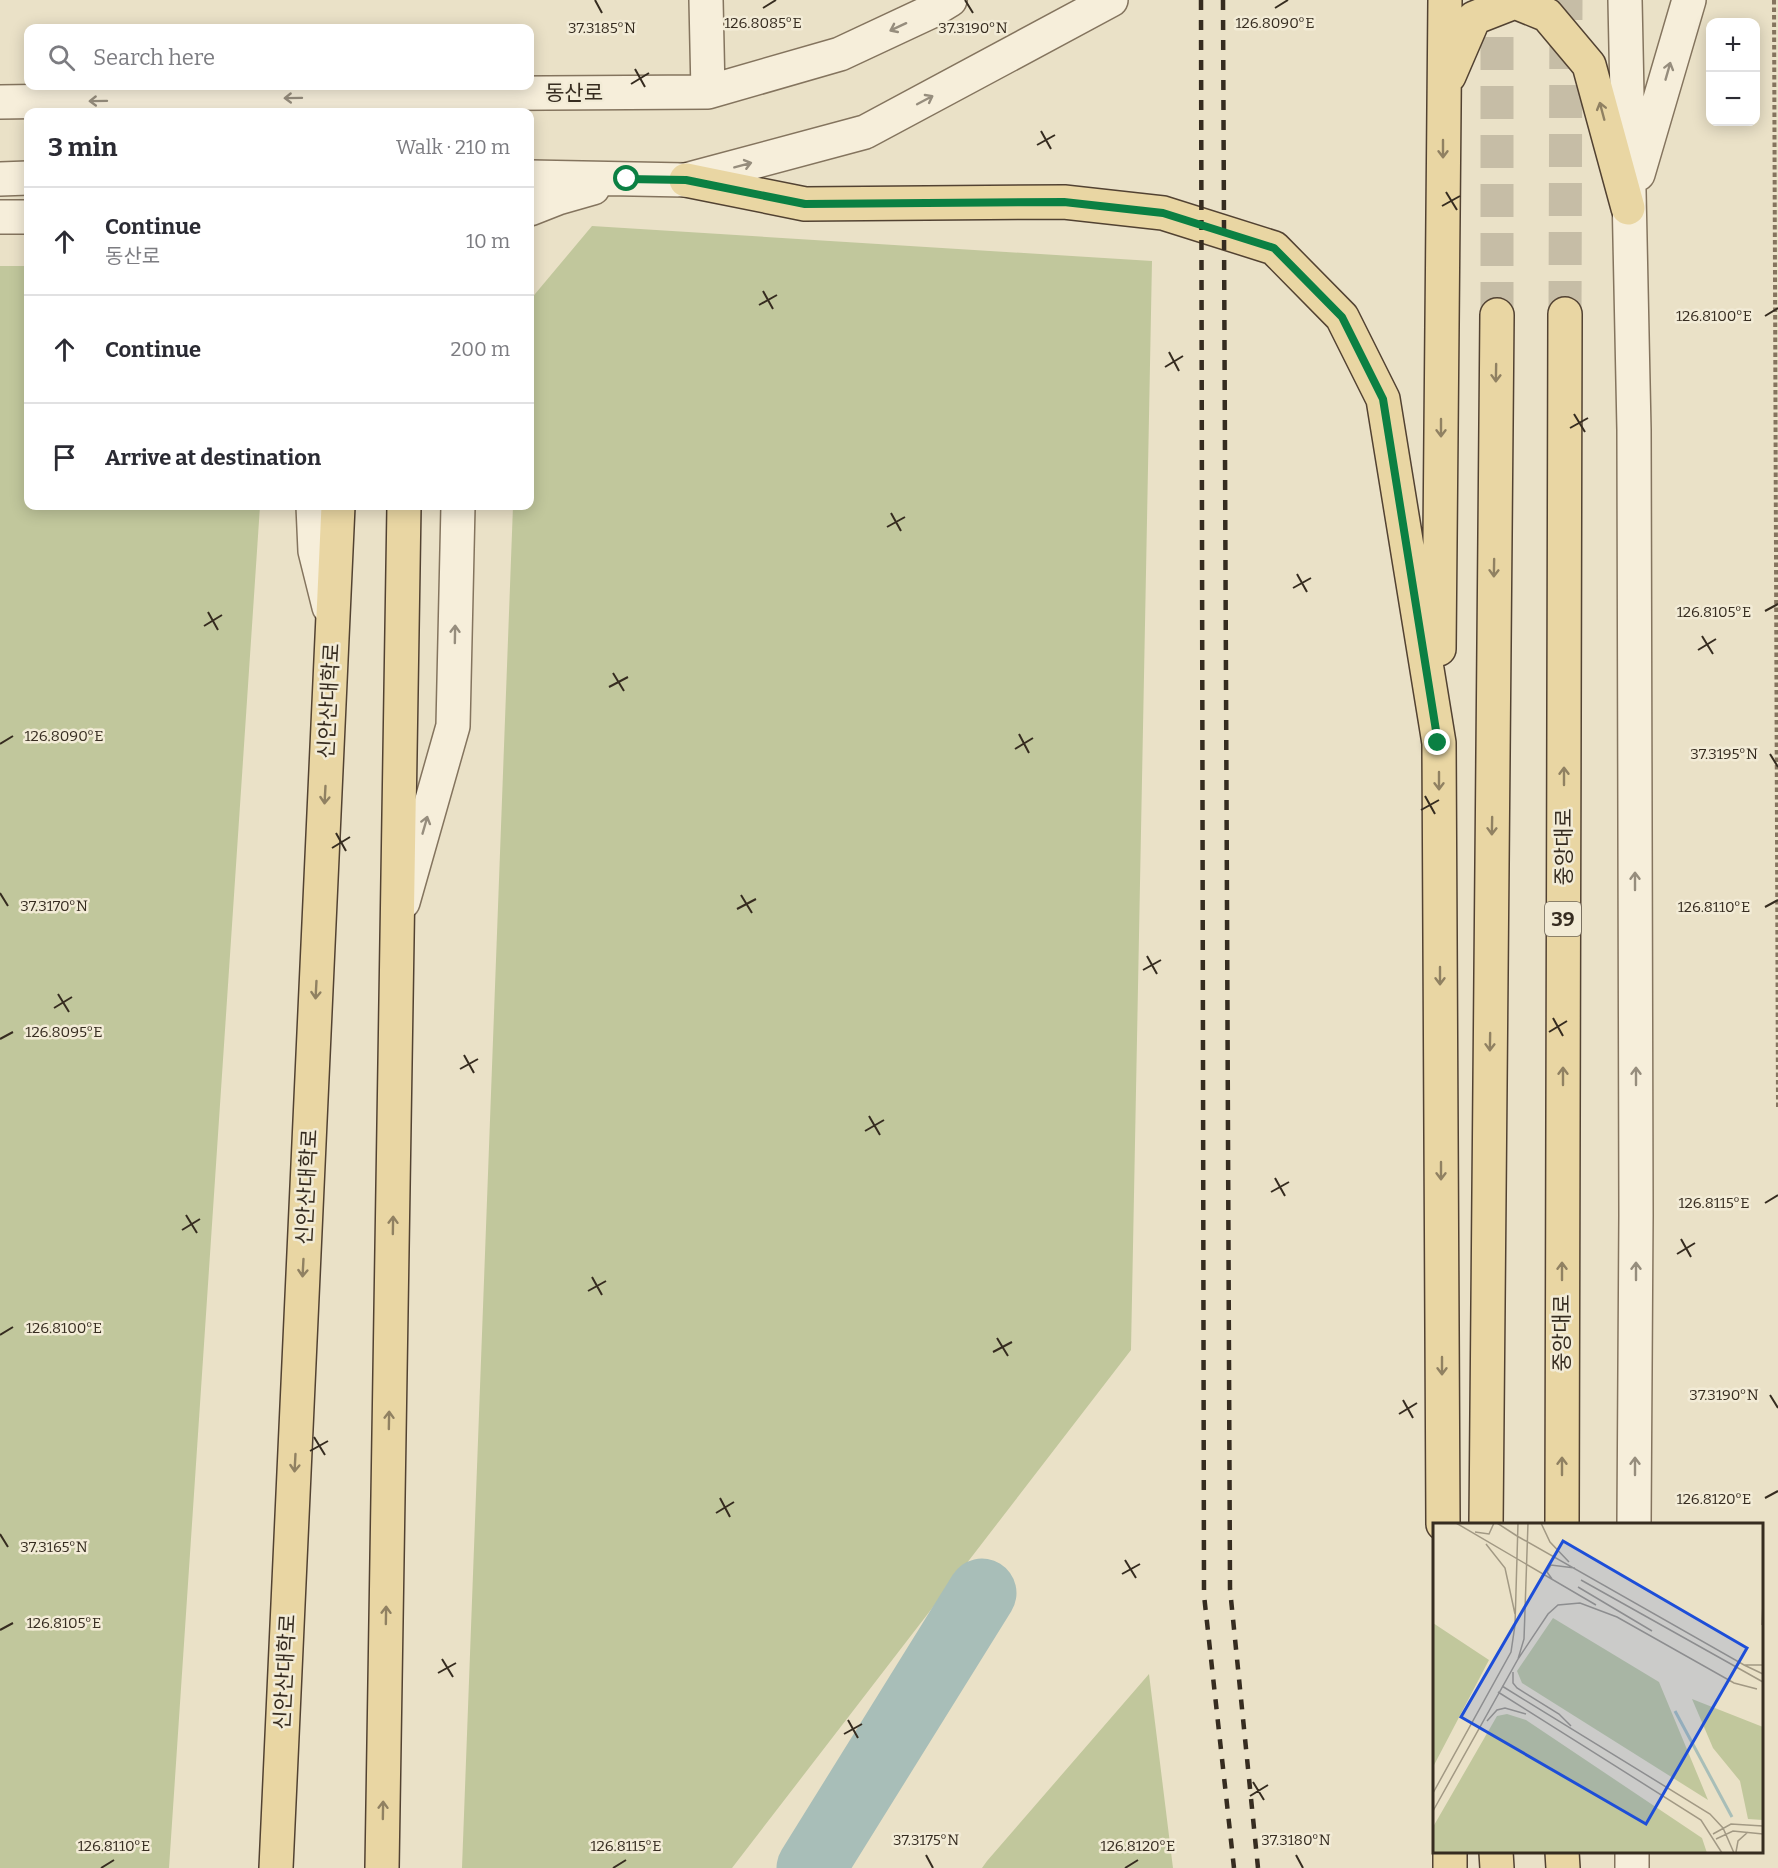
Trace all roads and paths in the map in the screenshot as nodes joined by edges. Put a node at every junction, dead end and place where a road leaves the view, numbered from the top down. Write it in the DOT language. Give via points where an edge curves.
graph roads {
  1 [pos="706,0"];
  2 [pos="950,0"];
  3 [pos="1111,0"];
  4 [pos="1445,0"];
  5 [pos="1625,0"];
  6 [pos="1689,0"];
  7 [pos="1774,0"];
  8 [pos="1443,91"];
  9 [pos="708,92"];
  10 [pos="0,102"];
  11 [pos="407,103"];
  12 [pos="351,105"];
  13 [pos="534,177"];
  14 [pos="24,178"];
  15 [pos="0,179"];
  16 [pos="627,179"];
  17 [pos="686,180"];
  18 [pos="534,207"];
  19 [pos="1628,208"];
  20 [pos="0,217"];
  21 [pos="24,217"];
  22 [pos="1565,314"];
  23 [pos="1497,315"];
  24 [pos="313,510"];
  25 [pos="338,510"];
  26 [pos="404,510"];
  27 [pos="458,510"];
  28 [pos="333,621"];
  29 [pos="1438,743"];
  30 [pos="398,921"];
  31 [pos="1778,1108"];
  32 [pos="1443,1523"];
  33 [pos="1485,1523"];
  34 [pos="1562,1523"];
  35 [pos="1634,1523"];
  36 [pos="1496,1853"];
  37 [pos="1562,1853"];
  38 [pos="276,1868"];
  39 [pos="382,1868"];
  40 [pos="1497,1868"];
  41 [pos="1563,1868"];
  1 -- 9 [label="street"];
  2 -- 9 [label="street, 동산로, one-way" via="840,54"];
  17 -- 3 [label="street, one-way" via="865,132"];
  4 -- 8 [label="main road"];
  5 -- 19 [label="street"];
  19 -- 6 [label="street, one-way"];
  7 -- 31 [label="path"];
  19 -- 8 [label="main road, one-way" via="1589,65 1547,15 1515,2 1474,18"];
  8 -- 29 [label="main road, one-way"];
  9 -- 11 [label="street, 동산로"];
  12 -- 10 [label="street, 동산로, one-way"];
  11 -- 12 [label="street, 동산로"];
  13 -- 16 [label="street"];
  14 -- 15 [label="street"];
  16 -- 17 [label="street"];
  16 -- 18 [label="street"];
  17 -- 29 [label="main road" via="805,204 1064,202 1152,211 1274,248 1342,317 1383,399"];
  35 -- 19 [label="street, one-way" via="1634,430"];
  20 -- 21 [label="street"];
  34 -- 22 [label="main road, 중앙대로 / 39, one-way"];
  23 -- 33 [label="main road, one-way"];
  24 -- 28 [label="street" via="315,551"];
  25 -- 28 [label="main road, 신안산대학로"];
  26 -- 30 [label="main road"];
  30 -- 27 [label="street, one-way" via="453,726"];
  28 -- 38 [label="main road, 신안산대학로, one-way"];
  29 -- 32 [label="main road, one-way"];
  39 -- 30 [label="main road, one-way"];
  36 -- 40 [label="main road"];
  37 -- 41 [label="main road"];
}
